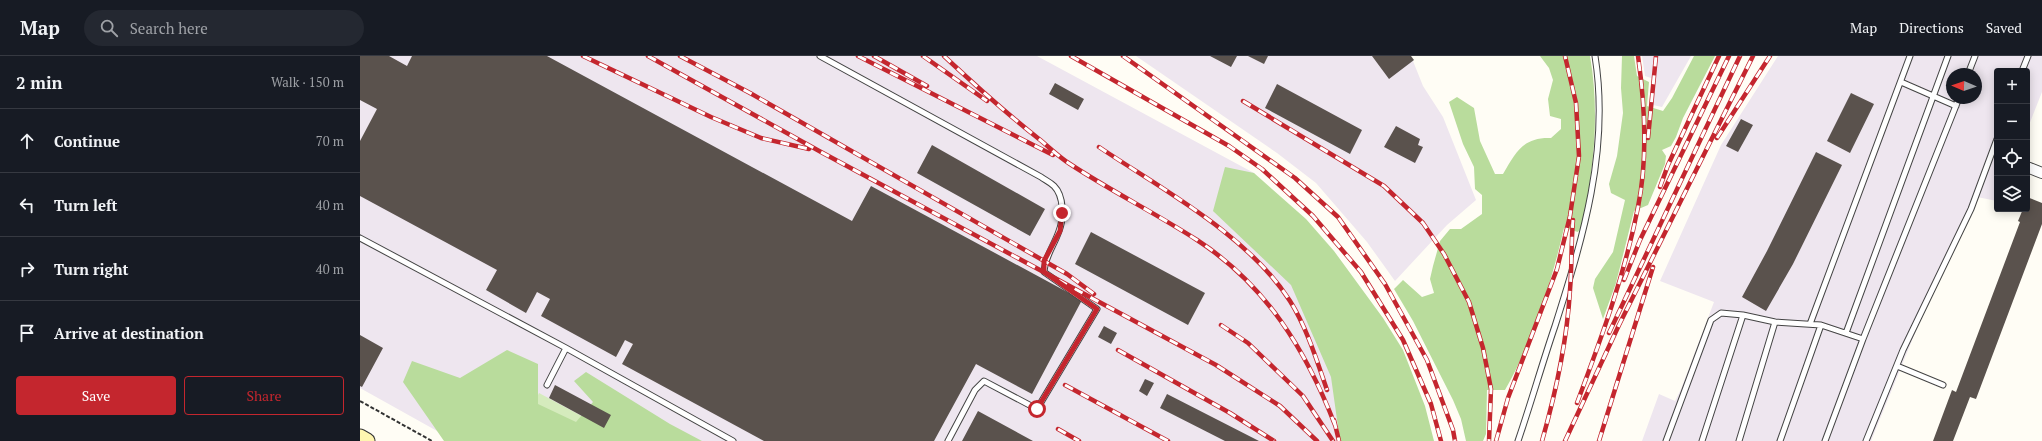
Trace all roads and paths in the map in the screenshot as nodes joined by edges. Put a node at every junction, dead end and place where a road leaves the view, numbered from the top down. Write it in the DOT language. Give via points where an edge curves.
graph roads {
  1 [pos="820,56"];
  2 [pos="1594,56"];
  3 [pos="1910,56"];
  4 [pos="1948,56"];
  5 [pos="1975,56"];
  6 [pos="2028,56"];
  7 [pos="1970,68"];
  8 [pos="2023,68"];
  9 [pos="1901,82"];
  10 [pos="1933,95"];
  11 [pos="1956,106"];
  12 [pos="1997,140"];
  13 [pos="2030,168"];
  14 [pos="2042,173"];
  15 [pos="360,238"];
  16 [pos="1743,315"];
  17 [pos="1775,322"];
  18 [pos="1810,324"];
  19 [pos="1821,325"];
  20 [pos="1846,333"];
  21 [pos="1863,339"];
  22 [pos="566,348"];
  23 [pos="1897,366"];
  24 [pos="1943,384"];
  25 [pos="547,385"];
  26 [pos="360,401"];
  27 [pos="360,437"];
  28 [pos="367,441"];
  29 [pos="432,441"];
  30 [pos="733,441"];
  31 [pos="948,441"];
  32 [pos="1518,441"];
  33 [pos="1666,441"];
  34 [pos="1702,441"];
  35 [pos="1739,441"];
  36 [pos="1780,441"];
  37 [pos="1825,441"];
  38 [pos="1866,441"];
  1 -- 31 [label="lane" via="1041,177 1054,186 1061,198 1060,231 1044,261 1044,272 1097,309 1037,409 984,381 974,390"];
  2 -- 32 [label="lane" via="1599,115 1596,168 1591,197 1573,267"];
  3 -- 9 [label="lane"];
  4 -- 10 [label="lane"];
  5 -- 7 [label="lane"];
  6 -- 8 [label="lane"];
  9 -- 10 [label="lane"];
  9 -- 18 [label="lane"];
  10 -- 11 [label="lane"];
  10 -- 20 [label="lane"];
  11 -- 21 [label="lane"];
  12 -- 23 [label="lane" via="1971,209"];
  13 -- 14 [label="street"];
  15 -- 22 [label="lane"];
  16 -- 17 [label="lane"];
  16 -- 33 [label="lane" via="1721,313 1711,320"];
  16 -- 34 [label="lane"];
  17 -- 18 [label="lane"];
  17 -- 35 [label="lane"];
  18 -- 19 [label="lane"];
  19 -- 20 [label="lane"];
  19 -- 36 [label="lane"];
  20 -- 21 [label="lane"];
  21 -- 37 [label="lane"];
  22 -- 25 [label="lane"];
  22 -- 30 [label="lane"];
  23 -- 24 [label="lane"];
  23 -- 38 [label="lane"];
  26 -- 29 [label="path"];
  27 -- 28 [label="main road"];
}
